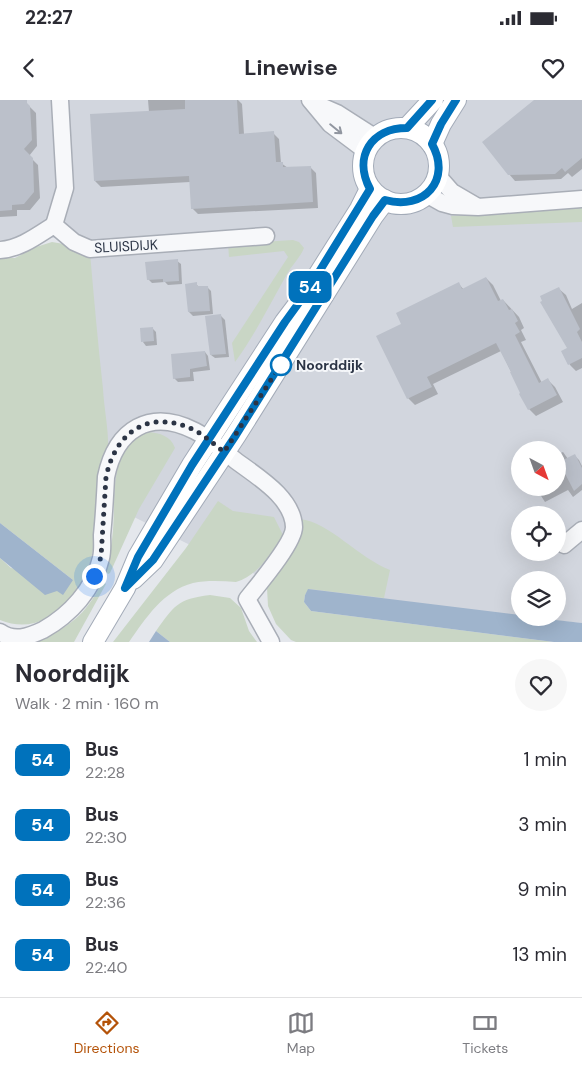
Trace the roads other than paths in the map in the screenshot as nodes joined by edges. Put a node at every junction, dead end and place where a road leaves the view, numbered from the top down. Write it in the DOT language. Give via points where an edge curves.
graph roads {
  1 [pos="60,100"];
  2 [pos="433,100"];
  3 [pos="456,100"];
  4 [pos="310,101"];
  5 [pos="407,128"];
  6 [pos="371,144"];
  7 [pos="432,144"];
  8 [pos="438,176"];
  9 [pos="378,194"];
  10 [pos="426,194"];
  11 [pos="582,199"];
  12 [pos="478,207"];
  13 [pos="54,225"];
  14 [pos="266,236"];
  15 [pos="0,250"];
  16 [pos="208,440"];
  17 [pos="224,452"];
  18 [pos="582,530"];
  19 [pos="566,543"];
  20 [pos="125,588"];
  21 [pos="0,632"];
  22 [pos="93,642"];
  23 [pos="271,642"];
  1 -- 13 [label="street" via="65,188"];
  2 -- 5 [label="main road"];
  3 -- 7 [label="main road"];
  4 -- 6 [label="street" via="330,124"];
  5 -- 6 [label="main road" via="385,132"];
  5 -- 7 [label="main road" via="425,136"];
  6 -- 9 [label="main road" via="363,170 366,180"];
  7 -- 8 [label="main road" via="438,162"];
  8 -- 10 [label="main road"];
  8 -- 12 [label="street" via="452,192"];
  9 -- 10 [label="main road" via="396,203 407,203"];
  9 -- 16 [label="main road" via="285,322"];
  9 -- 17 [label="main road" via="373,216"];
  10 -- 12 [label="street" via="453,206"];
  11 -- 12 [label="street"];
  13 -- 14 [label="street, SLUISDIJK" via="74,242 90,249"];
  13 -- 15 [label="street" via="25,243"];
  16 -- 17 [label="street"];
  16 -- 20 [label="main road" via="138,557"];
  16 -- 21 [label="street" via="177,424 160,422 149,422 124,437 108,466 101,557 82,597 52,625 33,635 16,639"];
  17 -- 20 [label="main road" via="153,560"];
  17 -- 23 [label="street" via="260,477 277,494 288,508 294,526 289,543 247,599"];
  18 -- 19 [label="street"];
  20 -- 22 [label="main road"];
}
